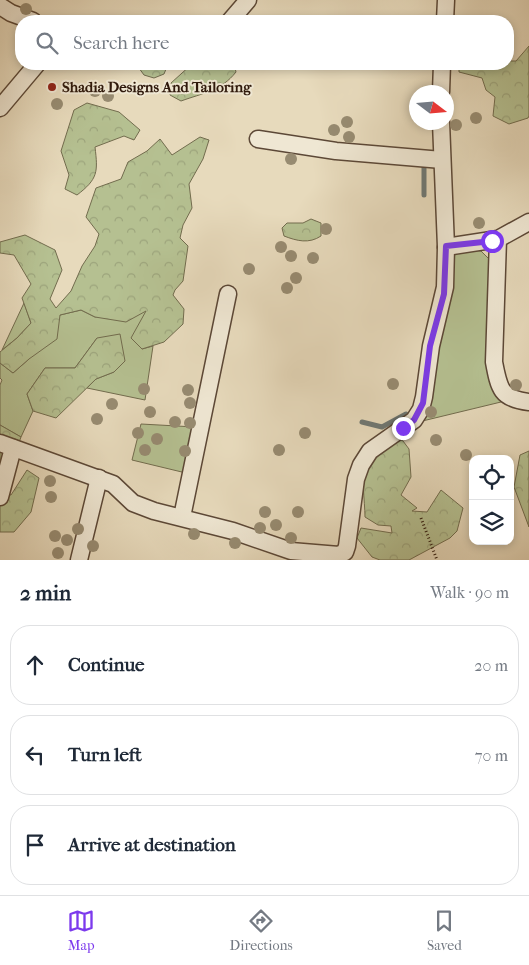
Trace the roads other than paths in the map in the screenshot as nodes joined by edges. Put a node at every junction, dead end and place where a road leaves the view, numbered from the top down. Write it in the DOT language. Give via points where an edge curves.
graph roads {
  1 [pos="248,0"];
  2 [pos="446,0"];
  3 [pos="0,6"];
  4 [pos="16,15"];
  5 [pos="235,15"];
  6 [pos="445,15"];
  7 [pos="32,70"];
  8 [pos="442,70"];
  9 [pos="441,85"];
  10 [pos="0,108"];
  11 [pos="441,130"];
  12 [pos="258,139"];
  13 [pos="442,160"];
  14 [pos="529,222"];
  15 [pos="498,239"];
  16 [pos="446,246"];
  17 [pos="228,294"];
  18 [pos="529,402"];
  19 [pos="6,445"];
  20 [pos="99,478"];
  21 [pos="0,497"];
  22 [pos="182,518"];
  23 [pos="337,557"];
  24 [pos="79,560"];
  1 -- 5 [label="street"];
  2 -- 6 [label="street"];
  3 -- 4 [label="street"];
  7 -- 10 [label="street"];
  8 -- 9 [label="street"];
  11 -- 13 [label="street"];
  12 -- 13 [label="street"];
  13 -- 16 [label="street"];
  14 -- 15 [label="street"];
  15 -- 16 [label="street"];
  15 -- 18 [label="street" via="494,362 497,378 508,397"];
  16 -- 23 [label="street" via="444,294 430,346 421,409 414,420 370,451 360,465 347,546 345,552"];
  17 -- 22 [label="street"];
  19 -- 20 [label="street"];
  19 -- 21 [label="street"];
  20 -- 22 [label="street" via="113,484 140,506"];
  20 -- 24 [label="street"];
  22 -- 23 [label="street" via="290,551"];
}
